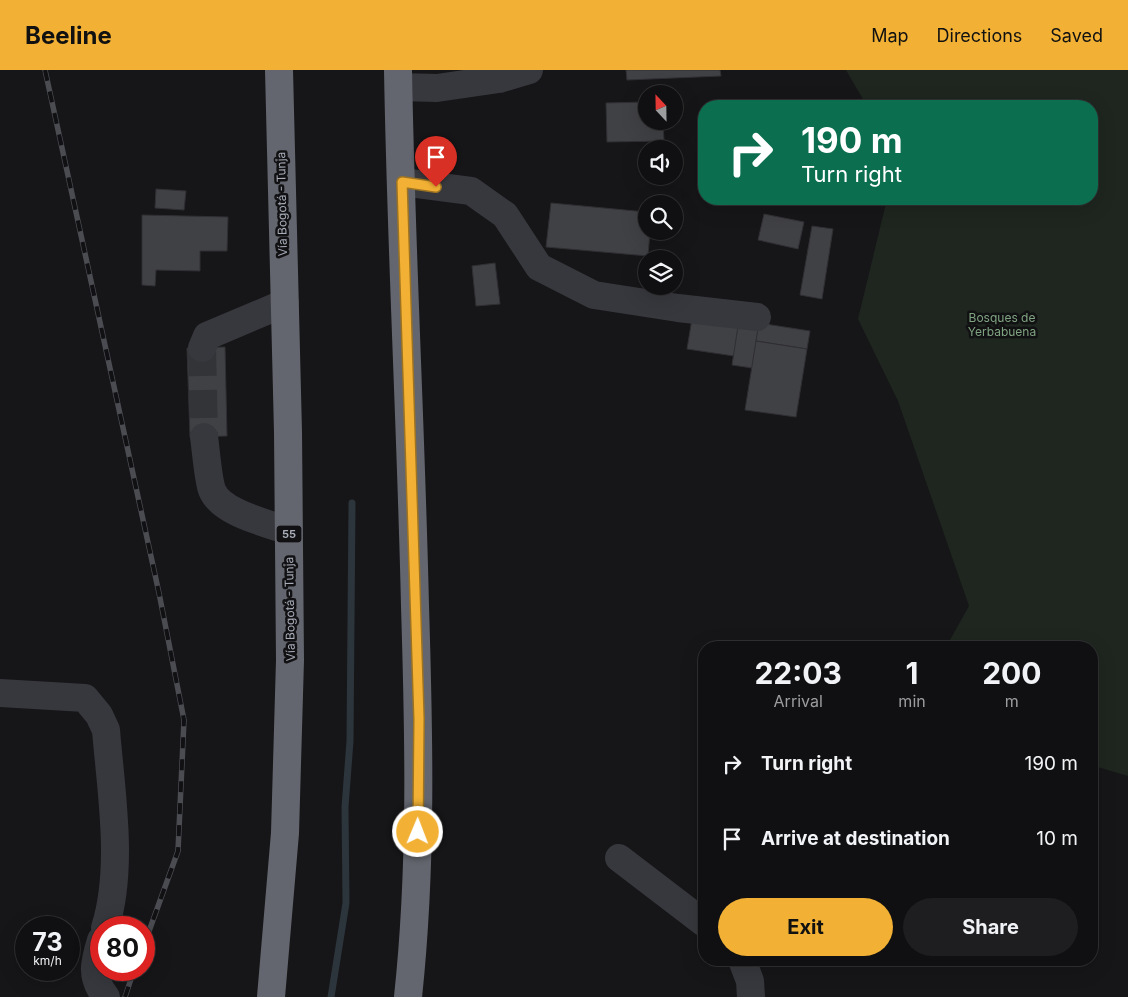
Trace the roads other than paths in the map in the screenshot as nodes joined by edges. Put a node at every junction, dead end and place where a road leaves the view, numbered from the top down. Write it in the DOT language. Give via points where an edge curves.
graph roads {
  1 [pos="279,70"];
  2 [pos="530,70"];
  3 [pos="499,74"];
  4 [pos="398,79"];
  5 [pos="402,182"];
  6 [pos="285,303"];
  7 [pos="757,317"];
  8 [pos="202,348"];
  9 [pos="204,437"];
  10 [pos="289,531"];
  11 [pos="0,694"];
  12 [pos="618,858"];
  13 [pos="108,916"];
  14 [pos="698,918"];
  15 [pos="744,966"];
  16 [pos="97,981"];
  17 [pos="106,997"];
  18 [pos="271,997"];
  19 [pos="408,997"];
  20 [pos="751,997"];
  1 -- 6 [label="highway, Vía Bogotá - Tunja / 55"];
  2 -- 3 [label="lane"];
  3 -- 4 [label="lane" via="437,88"];
  4 -- 5 [label="highway"];
  5 -- 7 [label="lane" via="471,191 505,215 539,267 594,295"];
  5 -- 19 [label="highway" via="419,719 417,863"];
  6 -- 8 [label="lane" via="207,336"];
  6 -- 10 [label="highway, Vía Bogotá - Tunja / 55"];
  9 -- 10 [label="lane" via="212,490 221,502 236,512"];
  10 -- 18 [label="highway, Vía Bogotá - Tunja / 55" via="290,660 285,833"];
  11 -- 13 [label="lane" via="85,698 100,715 106,730 116,858"];
  12 -- 14 [label="lane"];
  15 -- 20 [label="lane"];
  16 -- 17 [label="lane"];
}
